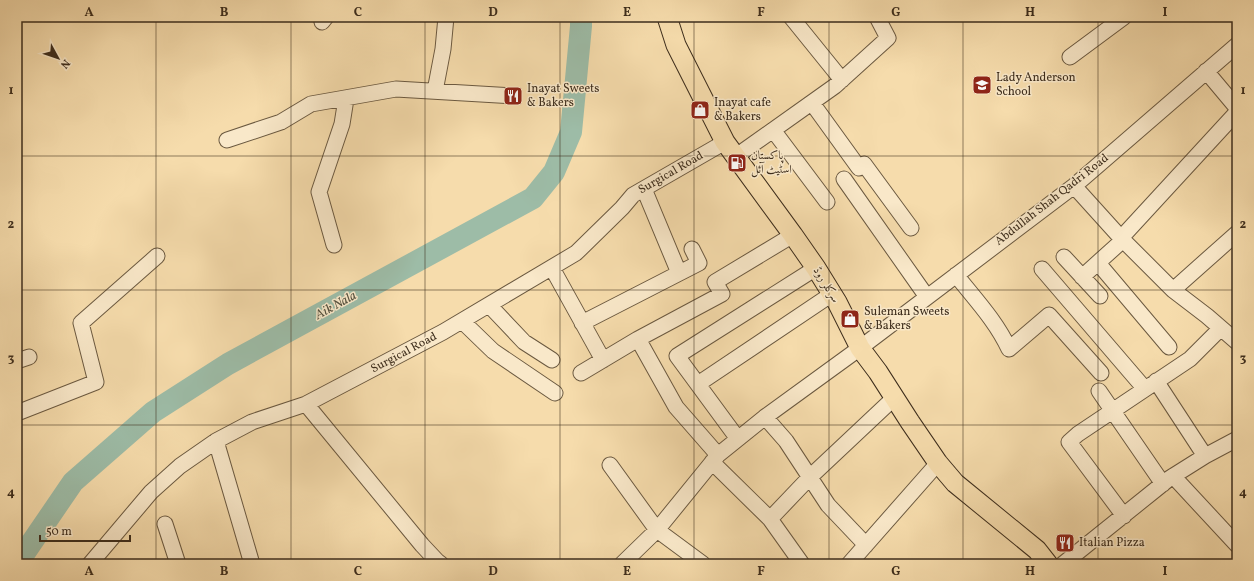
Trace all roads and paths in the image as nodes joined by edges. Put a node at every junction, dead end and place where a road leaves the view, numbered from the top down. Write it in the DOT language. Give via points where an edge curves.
graph roads {
  1 [pos="446,17"];
  2 [pos="667,17"];
  3 [pos="791,17"];
  4 [pos="876,17"];
  5 [pos="1124,17"];
  6 [pos="1237,45"];
  7 [pos="1070,57"];
  8 [pos="1206,71"];
  9 [pos="842,80"];
  10 [pos="436,92"];
  11 [pos="513,96"];
  12 [pos="346,99"];
  13 [pos="812,103"];
  14 [pos="1237,110"];
  15 [pos="773,130"];
  16 [pos="227,140"];
  17 [pos="725,142"];
  18 [pos="736,157"];
  19 [pos="844,179"];
  20 [pos="1074,186"];
  21 [pos="644,189"];
  22 [pos="827,202"];
  23 [pos="911,228"];
  24 [pos="1237,233"];
  25 [pos="794,235"];
  26 [pos="1122,239"];
  27 [pos="334,245"];
  28 [pos="692,249"];
  29 [pos="157,256"];
  30 [pos="1064,258"];
  31 [pos="1098,263"];
  32 [pos="552,268"];
  33 [pos="816,268"];
  34 [pos="1042,270"];
  35 [pos="679,273"];
  36 [pos="956,275"];
  37 [pos="1082,277"];
  38 [pos="1172,290"];
  39 [pos="832,294"];
  40 [pos="1100,296"];
  41 [pos="927,297"];
  42 [pos="489,305"];
  43 [pos="462,321"];
  44 [pos="582,323"];
  45 [pos="1217,332"];
  46 [pos="638,339"];
  47 [pos="1237,342"];
  48 [pos="1169,347"];
  49 [pos="860,348"];
  50 [pos="552,360"];
  51 [pos="603,360"];
  52 [pos="581,373"];
  53 [pos="1101,373"];
  54 [pos="698,384"];
  55 [pos="1150,385"];
  56 [pos="1099,392"];
  57 [pos="555,393"];
  58 [pos="894,398"];
  59 [pos="306,404"];
  60 [pos="1112,411"];
  61 [pos="17,413"];
  62 [pos="765,416"];
  63 [pos="738,439"];
  64 [pos="1237,439"];
  65 [pos="216,441"];
  66 [pos="1205,456"];
  67 [pos="715,458"];
  68 [pos="938,463"];
  69 [pos="610,465"];
  70 [pos="810,477"];
  71 [pos="1168,480"];
  72 [pos="1124,516"];
  73 [pos="770,519"];
  74 [pos="165,524"];
  75 [pos="657,530"];
  76 [pos="866,545"];
  77 [pos="1237,545"];
  78 [pos="90,564"];
  79 [pos="178,564"];
  80 [pos="252,564"];
  81 [pos="441,564"];
  82 [pos="622,564"];
  83 [pos="703,564"];
  84 [pos="802,564"];
  85 [pos="848,564"];
  86 [pos="1048,564"];
  87 [pos="1063,564"];
  1 -- 10 [label="street"];
  2 -- 17 [label="main road, سرکلر روڈ" via="676,45"];
  3 -- 9 [label="street"];
  4 -- 9 [label="street" via="888,38"];
  5 -- 7 [label="street"];
  6 -- 8 [label="street, Abdullah Shah Qadri Road"];
  8 -- 14 [label="street"];
  8 -- 20 [label="street, Abdullah Shah Qadri Road"];
  9 -- 13 [label="street"];
  10 -- 11 [label="street"];
  10 -- 12 [label="street" via="396,90"];
  12 -- 16 [label="street" via="311,104 281,122"];
  12 -- 27 [label="street" via="342,124 319,192"];
  13 -- 15 [label="street"];
  13 -- 23 [label="street" via="859,168 864,164"];
  14 -- 26 [label="street"];
  15 -- 18 [label="street"];
  15 -- 22 [label="street"];
  17 -- 18 [label="main road, سرکلر روڈ"];
  17 -- 21 [label="street, Surgical Road"];
  18 -- 25 [label="main road, سرکلر روڈ"];
  19 -- 41 [label="street"];
  20 -- 26 [label="street"];
  20 -- 36 [label="street, Abdullah Shah Qadri Road"];
  21 -- 32 [label="street, Surgical Road" via="633,195 576,253"];
  21 -- 35 [label="street"];
  24 -- 38 [label="street"];
  25 -- 33 [label="main road, سرکلر روڈ"];
  25 -- 46 [label="street" via="715,282 722,294"];
  26 -- 31 [label="street"];
  26 -- 38 [label="street"];
  28 -- 35 [label="street" via="699,263"];
  29 -- 61 [label="street" via="81,322 96,382"];
  30 -- 37 [label="street"];
  31 -- 37 [label="street"];
  31 -- 48 [label="street"];
  32 -- 42 [label="street, Surgical Road"];
  32 -- 44 [label="street"];
  33 -- 39 [label="main road, سرکلر روڈ"];
  33 -- 54 [label="street" via="677,356"];
  34 -- 55 [label="street"];
  35 -- 44 [label="street"];
  36 -- 41 [label="street, Abdullah Shah Qadri Road"];
  36 -- 53 [label="street" via="986,312 1009,349 1049,314"];
  37 -- 40 [label="street"];
  38 -- 47 [label="street"];
  39 -- 49 [label="main road, سرکلر روڈ"];
  39 -- 54 [label="street"];
  41 -- 49 [label="street, Abdullah Shah Qadri Road"];
  42 -- 43 [label="street, Surgical Road"];
  42 -- 50 [label="street" via="524,342"];
  43 -- 57 [label="street" via="493,351"];
  43 -- 59 [label="street, Surgical Road"];
  44 -- 51 [label="street"];
  45 -- 55 [label="street" via="1190,359"];
  46 -- 51 [label="street"];
  46 -- 67 [label="street" via="676,407"];
  49 -- 58 [label="main road, سرکلر روڈ"];
  49 -- 62 [label="street, Abdullah Shah Qadri Road"];
  51 -- 52 [label="street"];
  54 -- 63 [label="street"];
  55 -- 60 [label="street"];
  55 -- 66 [label="street"];
  56 -- 60 [label="street"];
  58 -- 68 [label="main road, سرکلر روڈ"];
  58 -- 70 [label="street"];
  59 -- 65 [label="street, Surgical Road" via="252,422"];
  59 -- 81 [label="street" via="422,545"];
  60 -- 71 [label="street"];
  60 -- 72 [label="street" via="1069,442"];
  62 -- 63 [label="street, Abdullah Shah Qadri Road"];
  62 -- 70 [label="street" via="786,441"];
  63 -- 67 [label="street, Abdullah Shah Qadri Road"];
  64 -- 66 [label="street"];
  65 -- 78 [label="street, Surgical Road" via="180,466 150,492"];
  65 -- 80 [label="street"];
  66 -- 71 [label="street"];
  67 -- 73 [label="street"];
  67 -- 75 [label="street, Abdullah Shah Qadri Road"];
  68 -- 76 [label="street"];
  68 -- 86 [label="main road, سرکلر روڈ" via="955,483 1037,550"];
  69 -- 75 [label="street"];
  70 -- 73 [label="street"];
  70 -- 76 [label="street" via="828,505"];
  71 -- 72 [label="street"];
  71 -- 77 [label="street"];
  72 -- 87 [label="street"];
  73 -- 84 [label="street"];
  74 -- 79 [label="street"];
  75 -- 82 [label="street, Abdullah Shah Qadri Road"];
  75 -- 83 [label="street"];
  76 -- 85 [label="street"];
}
